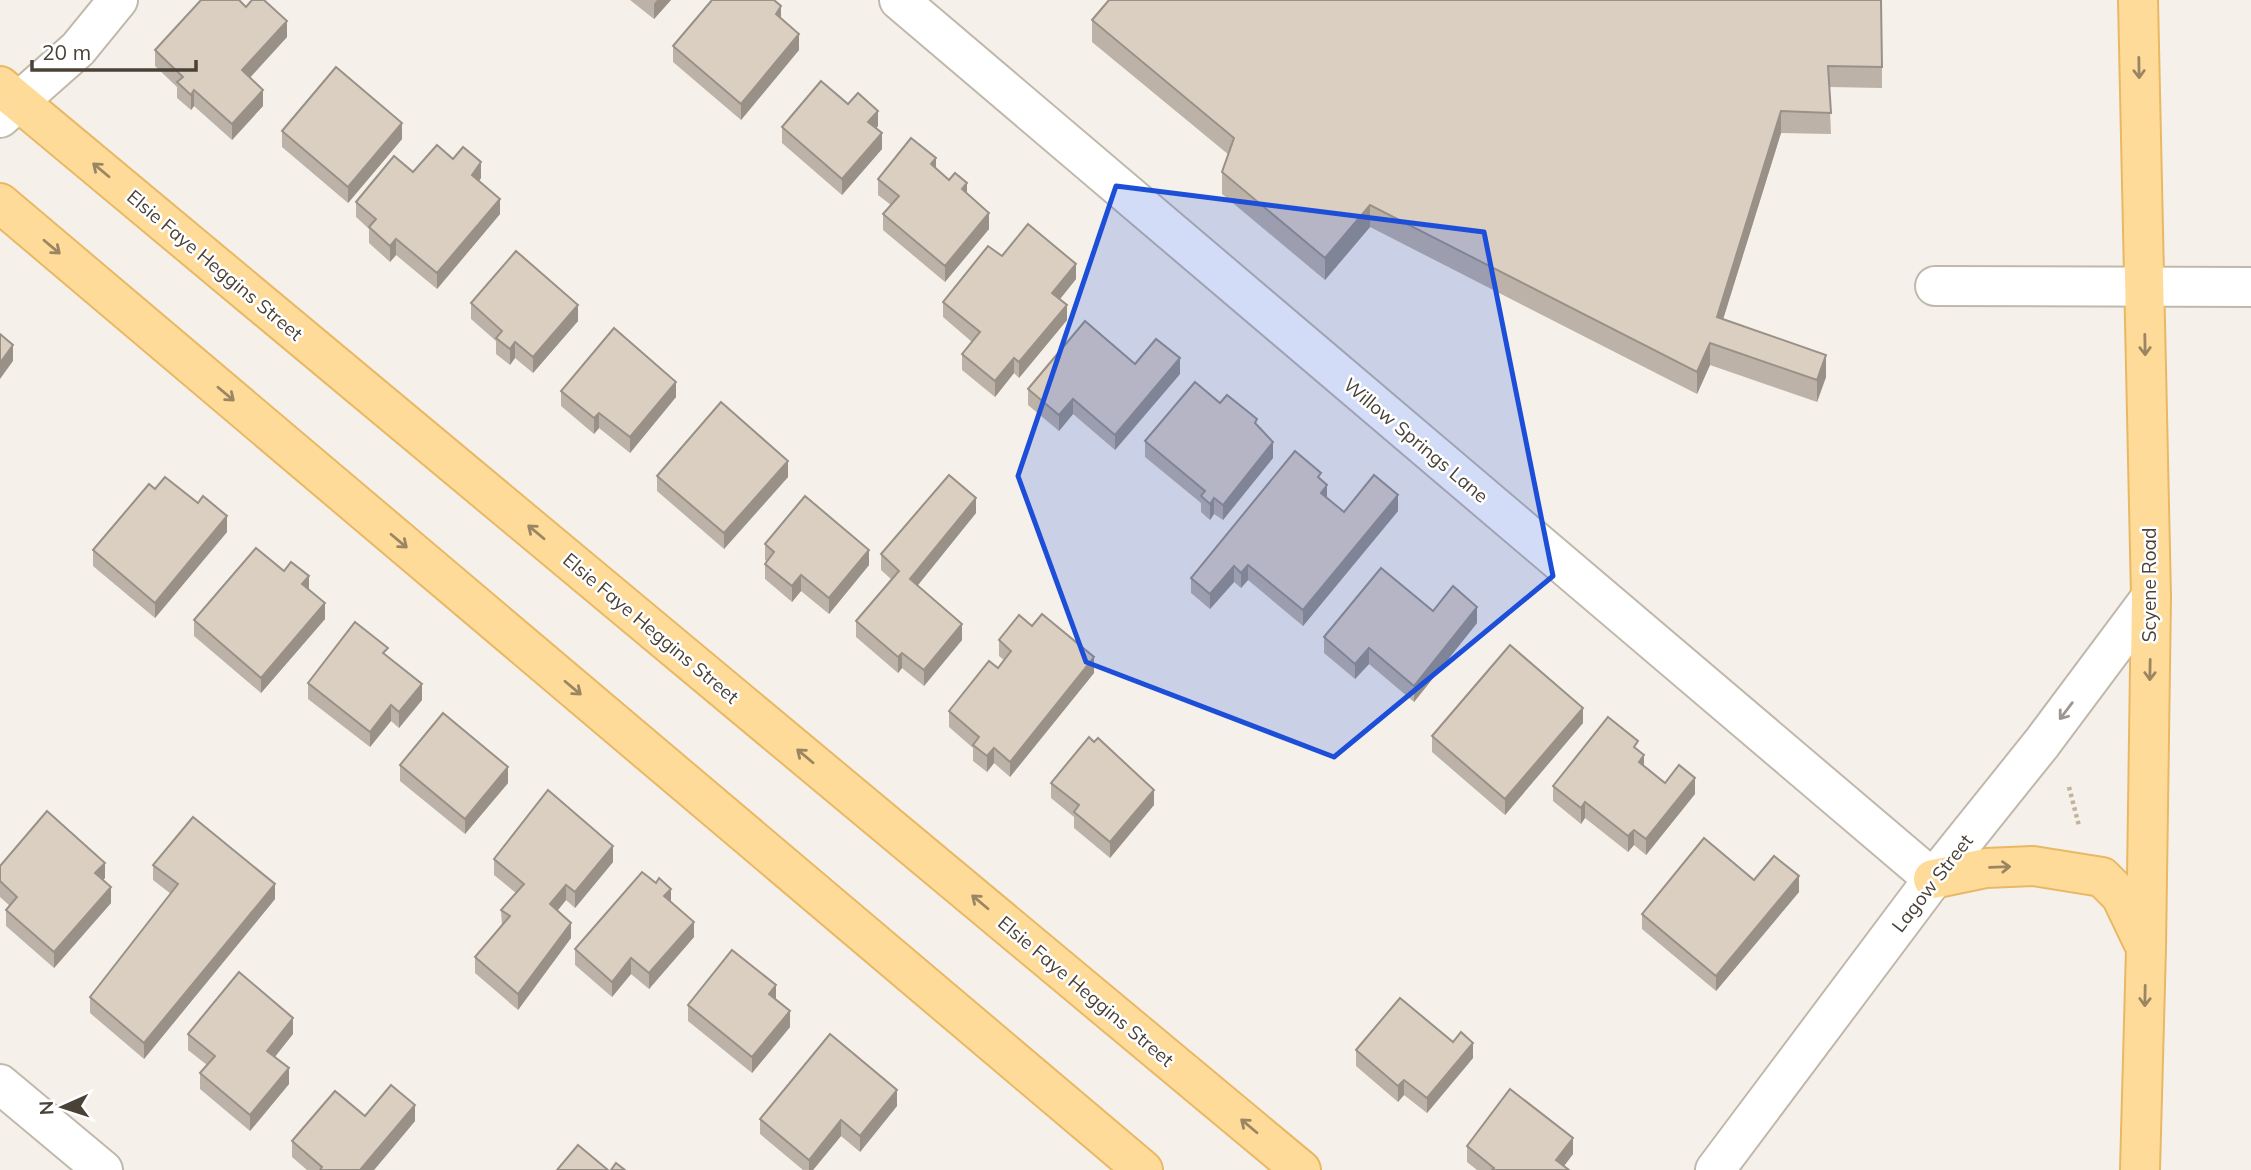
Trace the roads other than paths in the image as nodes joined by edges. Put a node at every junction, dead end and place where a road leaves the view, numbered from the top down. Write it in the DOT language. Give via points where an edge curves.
graph roads {
  1 [pos="118,0"];
  2 [pos="899,0"];
  3 [pos="2138,0"];
  4 [pos="6,102"];
  5 [pos="0,203"];
  6 [pos="1935,286"];
  7 [pos="2144,286"];
  8 [pos="2251,287"];
  9 [pos="2151,597"];
  10 [pos="1933,879"];
  11 [pos="2146,948"];
  12 [pos="0,1084"];
  13 [pos="103,1170"];
  14 [pos="1143,1170"];
  15 [pos="1301,1170"];
  16 [pos="1715,1170"];
  17 [pos="2140,1170"];
  1 -- 4 [label="street" via="78,49"];
  2 -- 10 [label="street, Willow Springs Lane"];
  3 -- 7 [label="main road, Scyene Road, one-way"];
  15 -- 4 [label="main road, Elsie Faye Heggins Street, one-way"];
  5 -- 14 [label="main road, one-way"];
  6 -- 7 [label="street"];
  7 -- 8 [label="street"];
  7 -- 9 [label="main road, Scyene Road, one-way"];
  9 -- 10 [label="street, Lagow Street, one-way"];
  9 -- 11 [label="main road, Scyene Road, one-way"];
  10 -- 11 [label="main road, one-way" via="1986,868 2033,866 2102,877 2121,897"];
  10 -- 16 [label="street, Lagow Street"];
  11 -- 17 [label="main road, Scyene Road, one-way"];
  12 -- 13 [label="street"];
}
